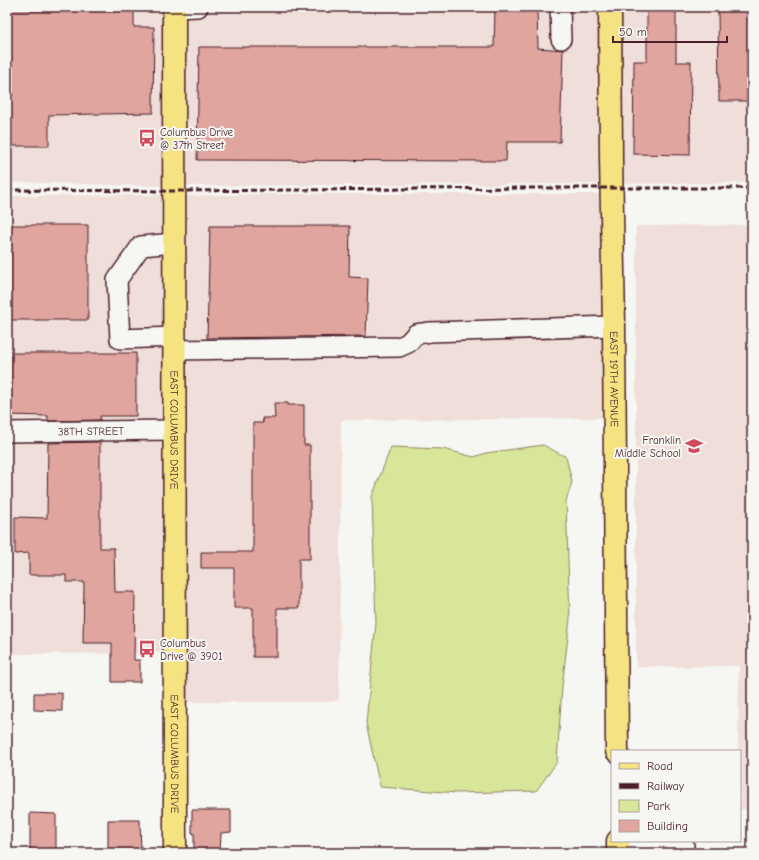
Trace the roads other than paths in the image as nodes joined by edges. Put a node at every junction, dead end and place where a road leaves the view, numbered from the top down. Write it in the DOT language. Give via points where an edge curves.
graph roads {
  1 [pos="174,7"];
  2 [pos="198,7"];
  3 [pos="560,7"];
  4 [pos="610,7"];
  5 [pos="561,39"];
  6 [pos="174,243"];
  7 [pos="614,326"];
  8 [pos="174,344"];
  9 [pos="175,430"];
  10 [pos="7,432"];
  11 [pos="617,750"];
  12 [pos="684,845"];
  13 [pos="618,846"];
  14 [pos="175,853"];
  1 -- 2 [label="lane"];
  1 -- 6 [label="main road, EAST COLUMBUS DRIVE"];
  3 -- 5 [label="lane"];
  4 -- 7 [label="main road, EAST 19TH AVENUE"];
  6 -- 8 [label="main road, EAST COLUMBUS DRIVE"];
  6 -- 8 [label="lane" via="141,246 117,280 120,340"];
  7 -- 8 [label="lane" via="430,332 416,334 408,343 399,347"];
  7 -- 11 [label="main road, EAST 19TH AVENUE"];
  8 -- 9 [label="main road, EAST COLUMBUS DRIVE"];
  9 -- 10 [label="lane, 38TH STREET"];
  9 -- 14 [label="main road, EAST COLUMBUS DRIVE"];
  12 -- 13 [label="lane"];
}
